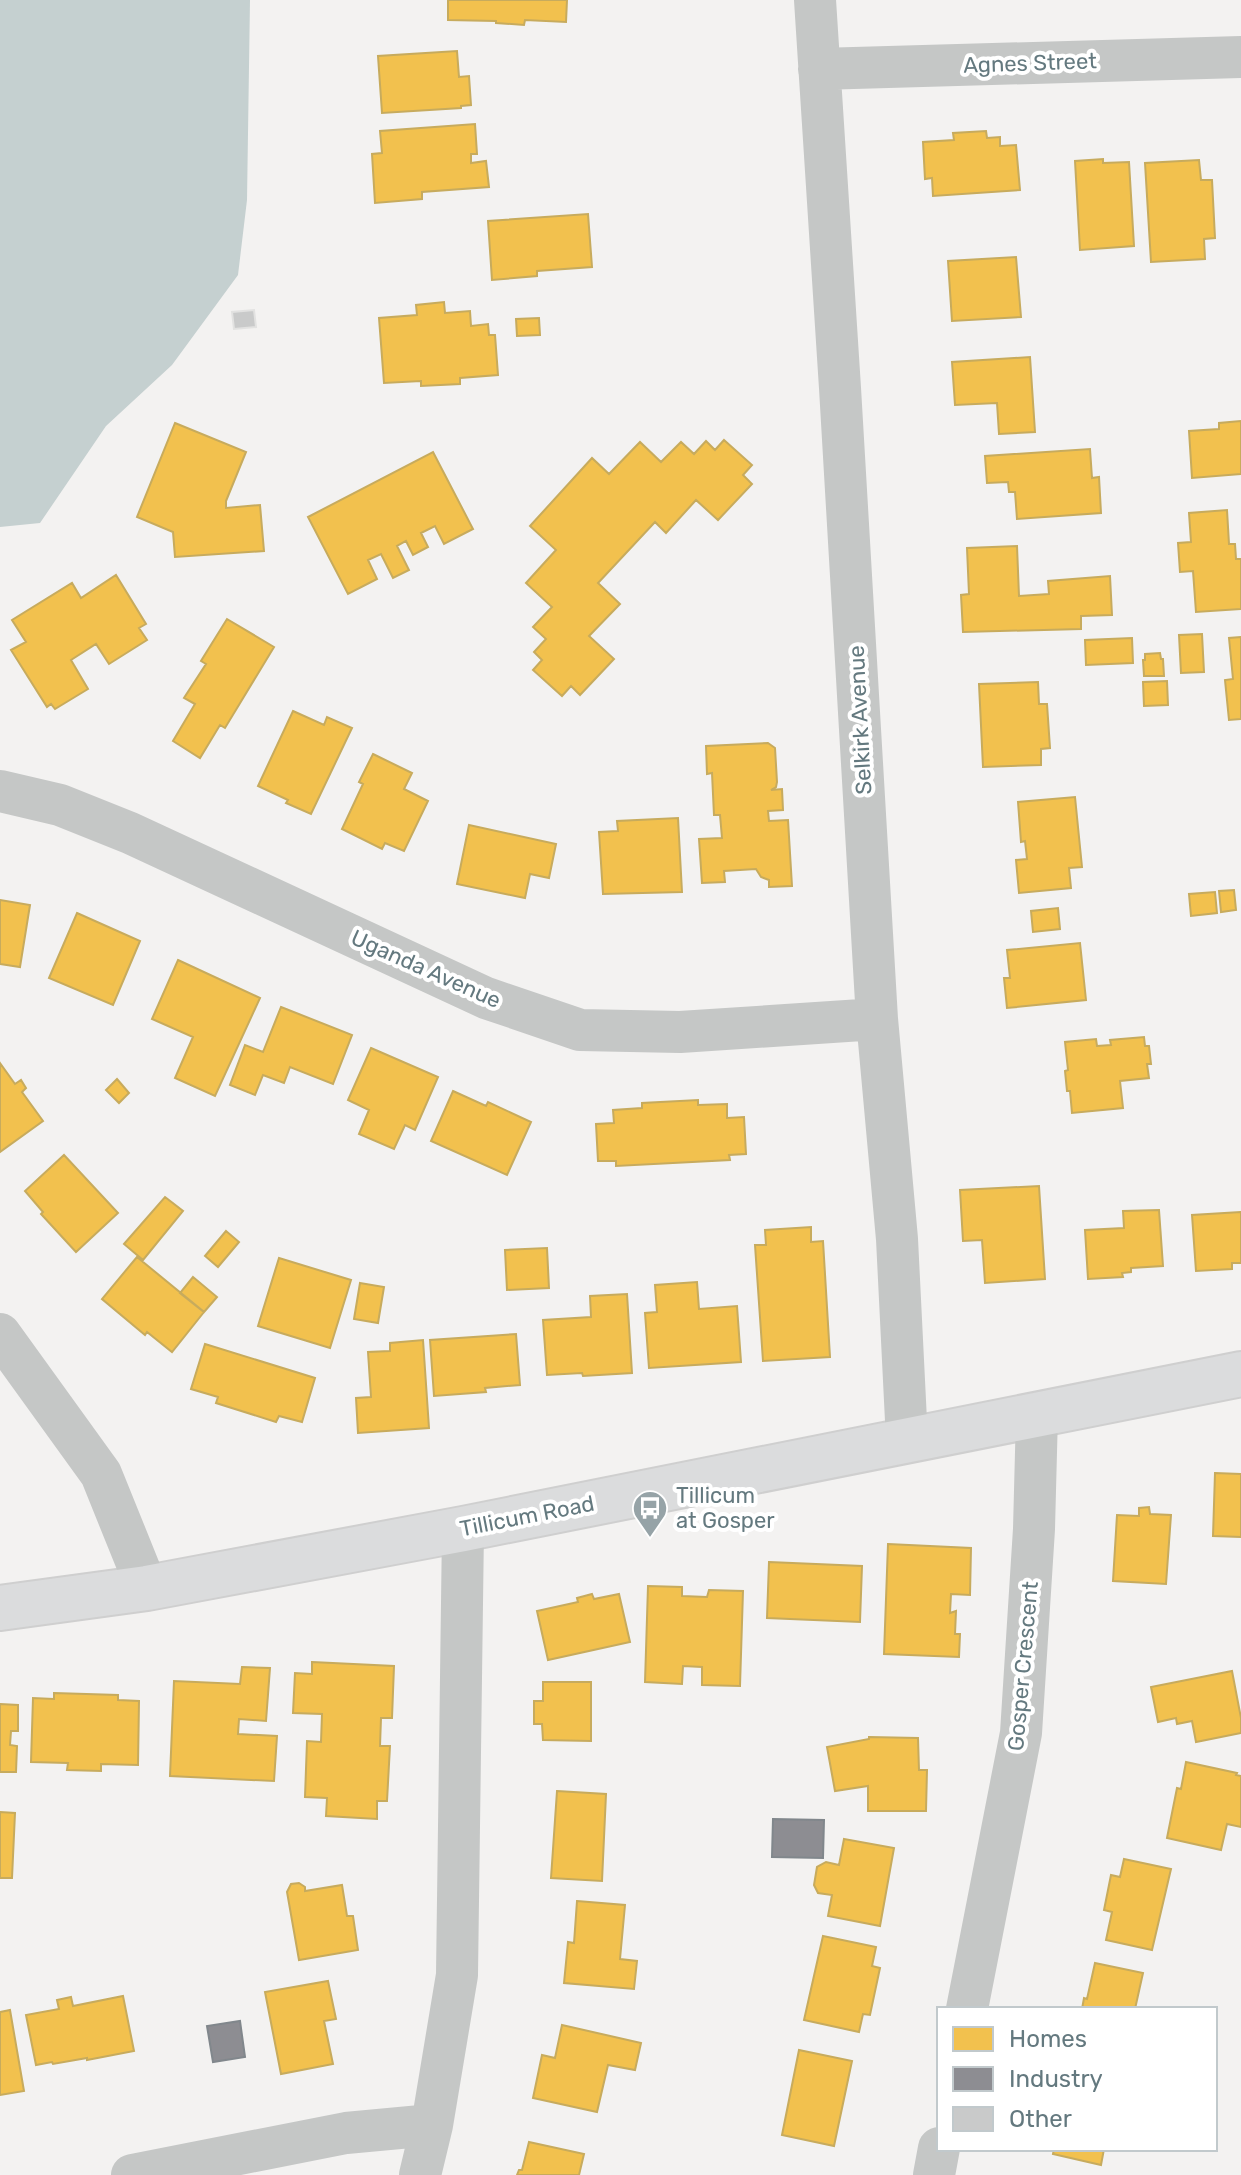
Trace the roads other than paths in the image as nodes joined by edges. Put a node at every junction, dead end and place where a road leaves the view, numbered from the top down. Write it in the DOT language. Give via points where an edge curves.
graph roads {
  1 [pos="815,0"];
  2 [pos="1241,57"];
  3 [pos="819,69"];
  4 [pos="0,791"];
  5 [pos="877,1019"];
  6 [pos="0,1334"];
  7 [pos="1241,1374"];
  8 [pos="1037,1414"];
  9 [pos="907,1441"];
  10 [pos="463,1529"];
  11 [pos="147,1588"];
  12 [pos="0,1608"];
  13 [pos="967,2007"];
  14 [pos="432,2125"];
  15 [pos="938,2151"];
  16 [pos="132,2175"];
  17 [pos="420,2175"];
  18 [pos="934,2175"];
  1 -- 3 [label="street, Selkirk Avenue"];
  2 -- 3 [label="street, Agnes Street"];
  3 -- 5 [label="street, Selkirk Avenue"];
  4 -- 5 [label="street, Uganda Avenue" via="60,805 130,833 486,998 580,1030 680,1032"];
  5 -- 9 [label="street, Selkirk Avenue" via="897,1239"];
  6 -- 11 [label="street" via="101,1474"];
  7 -- 8 [label="main road, Tillicum Road"];
  8 -- 9 [label="main road, Tillicum Road"];
  8 -- 13 [label="street, Gosper Crescent" via="1021,1733"];
  9 -- 10 [label="main road, Tillicum Road"];
  10 -- 11 [label="main road, Tillicum Road"];
  10 -- 14 [label="street" via="457,1975"];
  11 -- 12 [label="main road, Tillicum Road"];
  14 -- 16 [label="street" via="346,2133"];
  14 -- 17 [label="street"];
  15 -- 18 [label="street"];
}
